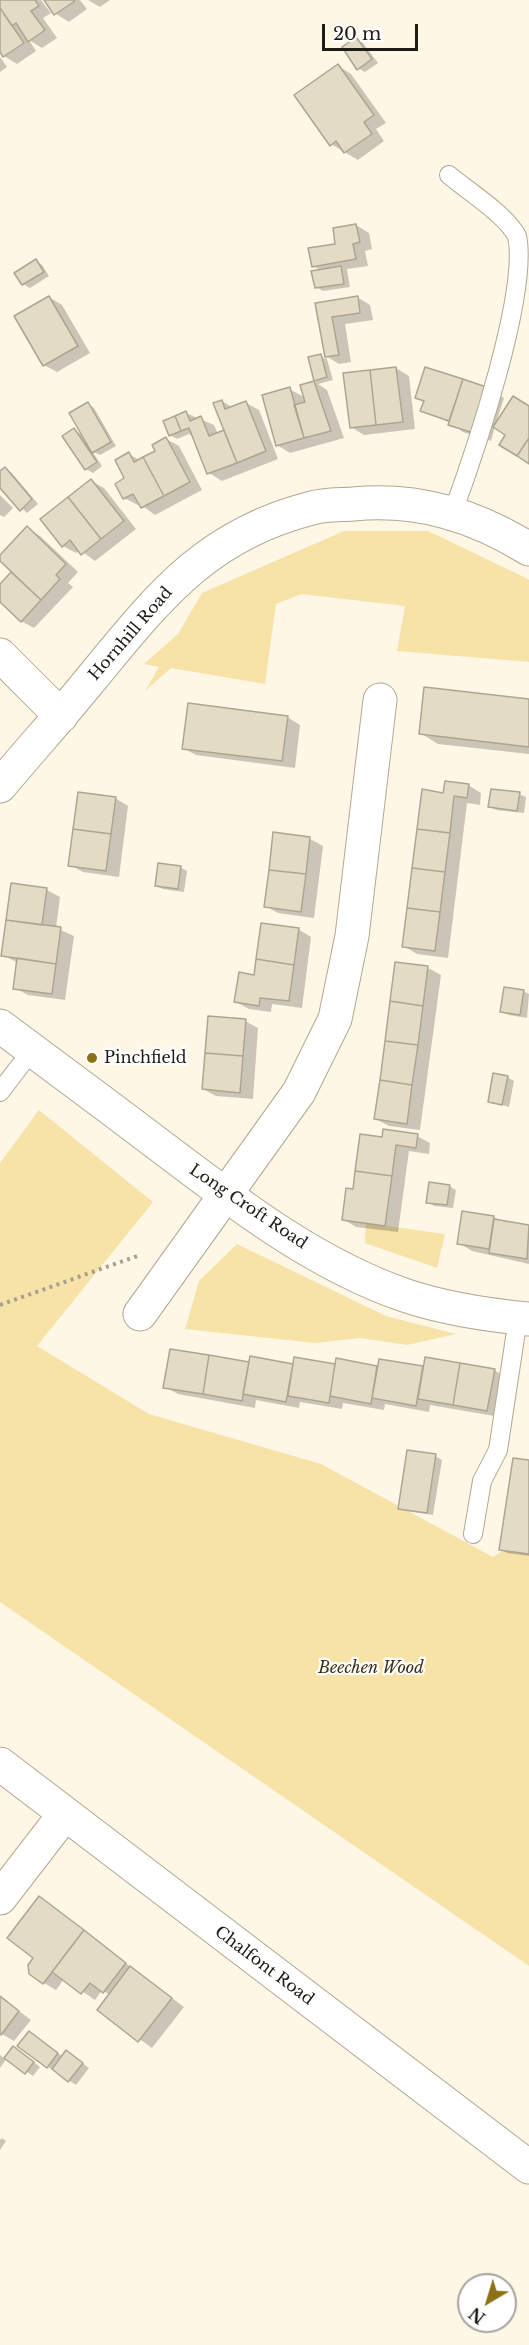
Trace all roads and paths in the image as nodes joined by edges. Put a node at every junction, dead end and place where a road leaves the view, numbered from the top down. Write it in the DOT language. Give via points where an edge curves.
graph roads {
  1 [pos="449,175"];
  2 [pos="453,512"];
  3 [pos="529,549"];
  4 [pos="0,655"];
  5 [pos="380,700"];
  6 [pos="61,716"];
  7 [pos="0,786"];
  8 [pos="0,1026"];
  9 [pos="32,1050"];
  10 [pos="0,1092"];
  11 [pos="225,1194"];
  12 [pos="186,1248"];
  13 [pos="0,1305"];
  14 [pos="140,1314"];
  15 [pos="524,1319"];
  16 [pos="473,1534"];
  17 [pos="0,1764"];
  18 [pos="64,1815"];
  19 [pos="0,1898"];
  20 [pos="529,2167"];
  1 -- 2 [label="lane" via="516,234 525,253 526,273 521,321"];
  2 -- 3 [label="street, Hornhill Road"];
  2 -- 6 [label="street, Hornhill Road" via="382,501 314,507 238,536 162,593"];
  4 -- 6 [label="street"];
  5 -- 11 [label="street" via="352,936 335,1019 299,1092"];
  6 -- 7 [label="street, Hornhill Road"];
  8 -- 9 [label="street, Long Croft Road"];
  9 -- 10 [label="lane"];
  9 -- 11 [label="street, Long Croft Road"];
  11 -- 12 [label="street"];
  11 -- 15 [label="street, Long Croft Road" via="292,1239 370,1281 434,1305"];
  12 -- 13 [label="path" via="165,1246"];
  12 -- 14 [label="street"];
  15 -- 16 [label="lane" via="498,1450 482,1481"];
  17 -- 18 [label="street, Chalfont Road"];
  18 -- 19 [label="street"];
  18 -- 20 [label="street, Chalfont Road"];
}
